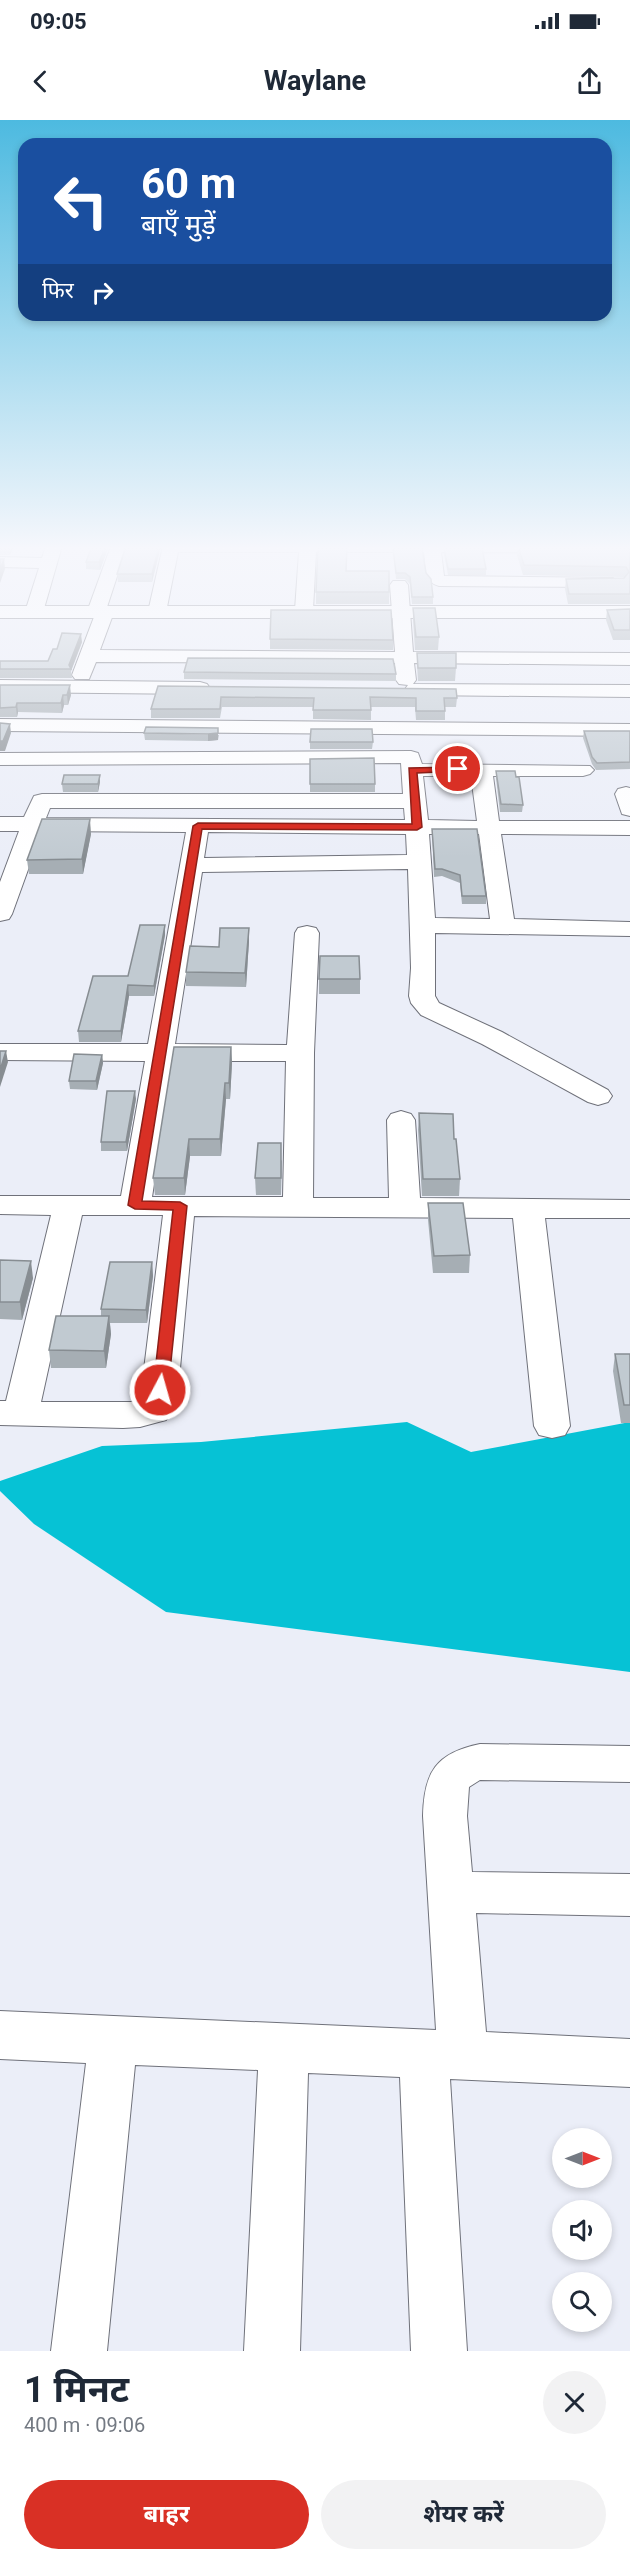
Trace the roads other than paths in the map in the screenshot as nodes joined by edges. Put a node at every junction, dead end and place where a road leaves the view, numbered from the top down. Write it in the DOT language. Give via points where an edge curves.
graph roads {
  1 [pos="90,650"];
  2 [pos="404,650"];
  3 [pos="89,656"];
  4 [pos="404,658"];
  5 [pos="630,659"];
  6 [pos="0,686"];
  7 [pos="78,688"];
  8 [pos="219,688"];
  9 [pos="400,689"];
  10 [pos="630,691"];
  11 [pos="0,724"];
  12 [pos="65,726"];
  13 [pos="410,727"];
  14 [pos="630,730"];
  15 [pos="0,759"];
  16 [pos="55,759"];
  17 [pos="412,763"];
  18 [pos="481,769"];
  19 [pos="583,770"];
  20 [pos="42,801"];
  21 [pos="415,801"];
  22 [pos="0,824"];
  23 [pos="34,825"];
  24 [pos="198,826"];
  25 [pos="491,826"];
  26 [pos="417,827"];
  27 [pos="630,828"];
  28 [pos="420,862"];
  29 [pos="192,865"];
  30 [pos="0,914"];
  31 [pos="422,925"];
  32 [pos="503,927"];
  33 [pos="630,929"];
  34 [pos="307,933"];
  35 [pos="161,1051"];
  36 [pos="0,1052"];
  37 [pos="300,1053"];
  38 [pos="598,1096"];
  39 [pos="400,1120"];
  40 [pos="0,1205"];
  41 [pos="69,1205"];
  42 [pos="135,1205"];
  43 [pos="180,1206"];
  44 [pos="298,1207"];
  45 [pos="405,1209"];
  46 [pos="528,1209"];
  47 [pos="630,1209"];
  48 [pos="11,1413"];
  49 [pos="552,1426"];
  50 [pos="630,1764"];
  51 [pos="451,1892"];
  52 [pos="630,1895"];
  53 [pos="0,2035"];
  54 [pos="113,2040"];
  55 [pos="284,2048"];
  56 [pos="443,2056"];
  57 [pos="630,2063"];
  58 [pos="78,2351"];
  59 [pos="272,2351"];
  60 [pos="439,2351"];
  1 -- 3 [label="street"];
  2 -- 4 [label="street"];
  3 -- 4 [label="street"];
  3 -- 7 [label="street"];
  4 -- 5 [label="street"];
  4 -- 9 [label="street"];
  6 -- 7 [label="street"];
  7 -- 8 [label="street"];
  7 -- 12 [label="street"];
  9 -- 10 [label="street"];
  9 -- 13 [label="street"];
  11 -- 12 [label="street"];
  12 -- 13 [label="street"];
  12 -- 16 [label="street"];
  13 -- 14 [label="street"];
  13 -- 17 [label="street"];
  15 -- 16 [label="street"];
  16 -- 17 [label="street"];
  16 -- 20 [label="street"];
  17 -- 18 [label="street"];
  17 -- 21 [label="street"];
  18 -- 19 [label="street"];
  18 -- 25 [label="street"];
  20 -- 21 [label="street"];
  20 -- 23 [label="street"];
  21 -- 26 [label="street"];
  22 -- 23 [label="street"];
  23 -- 24 [label="street"];
  23 -- 30 [label="street"];
  24 -- 26 [label="street"];
  24 -- 29 [label="street"];
  25 -- 26 [label="street"];
  25 -- 27 [label="street"];
  25 -- 32 [label="street"];
  26 -- 28 [label="street"];
  28 -- 29 [label="street"];
  28 -- 31 [label="street"];
  29 -- 35 [label="street"];
  31 -- 32 [label="street"];
  31 -- 38 [label="street" via="422,996 430,1009"];
  32 -- 33 [label="street"];
  34 -- 37 [label="street"];
  35 -- 36 [label="street"];
  35 -- 37 [label="street"];
  35 -- 42 [label="street"];
  37 -- 44 [label="street"];
  39 -- 45 [label="street"];
  40 -- 41 [label="street"];
  41 -- 42 [label="street"];
  41 -- 48 [label="street"];
  42 -- 43 [label="street"];
  43 -- 44 [label="street"];
  43 -- 48 [label="street" via="159,1401 153,1411 140,1415"];
  44 -- 45 [label="street"];
  45 -- 46 [label="street"];
  46 -- 47 [label="street"];
  46 -- 49 [label="street"];
  50 -- 51 [label="street" via="465,1764 453,1774 445,1793"];
  51 -- 52 [label="street"];
  51 -- 56 [label="street"];
  53 -- 54 [label="street"];
  54 -- 55 [label="street"];
  54 -- 58 [label="street"];
  55 -- 56 [label="street"];
  55 -- 59 [label="street"];
  56 -- 57 [label="street"];
  56 -- 60 [label="street"];
}
